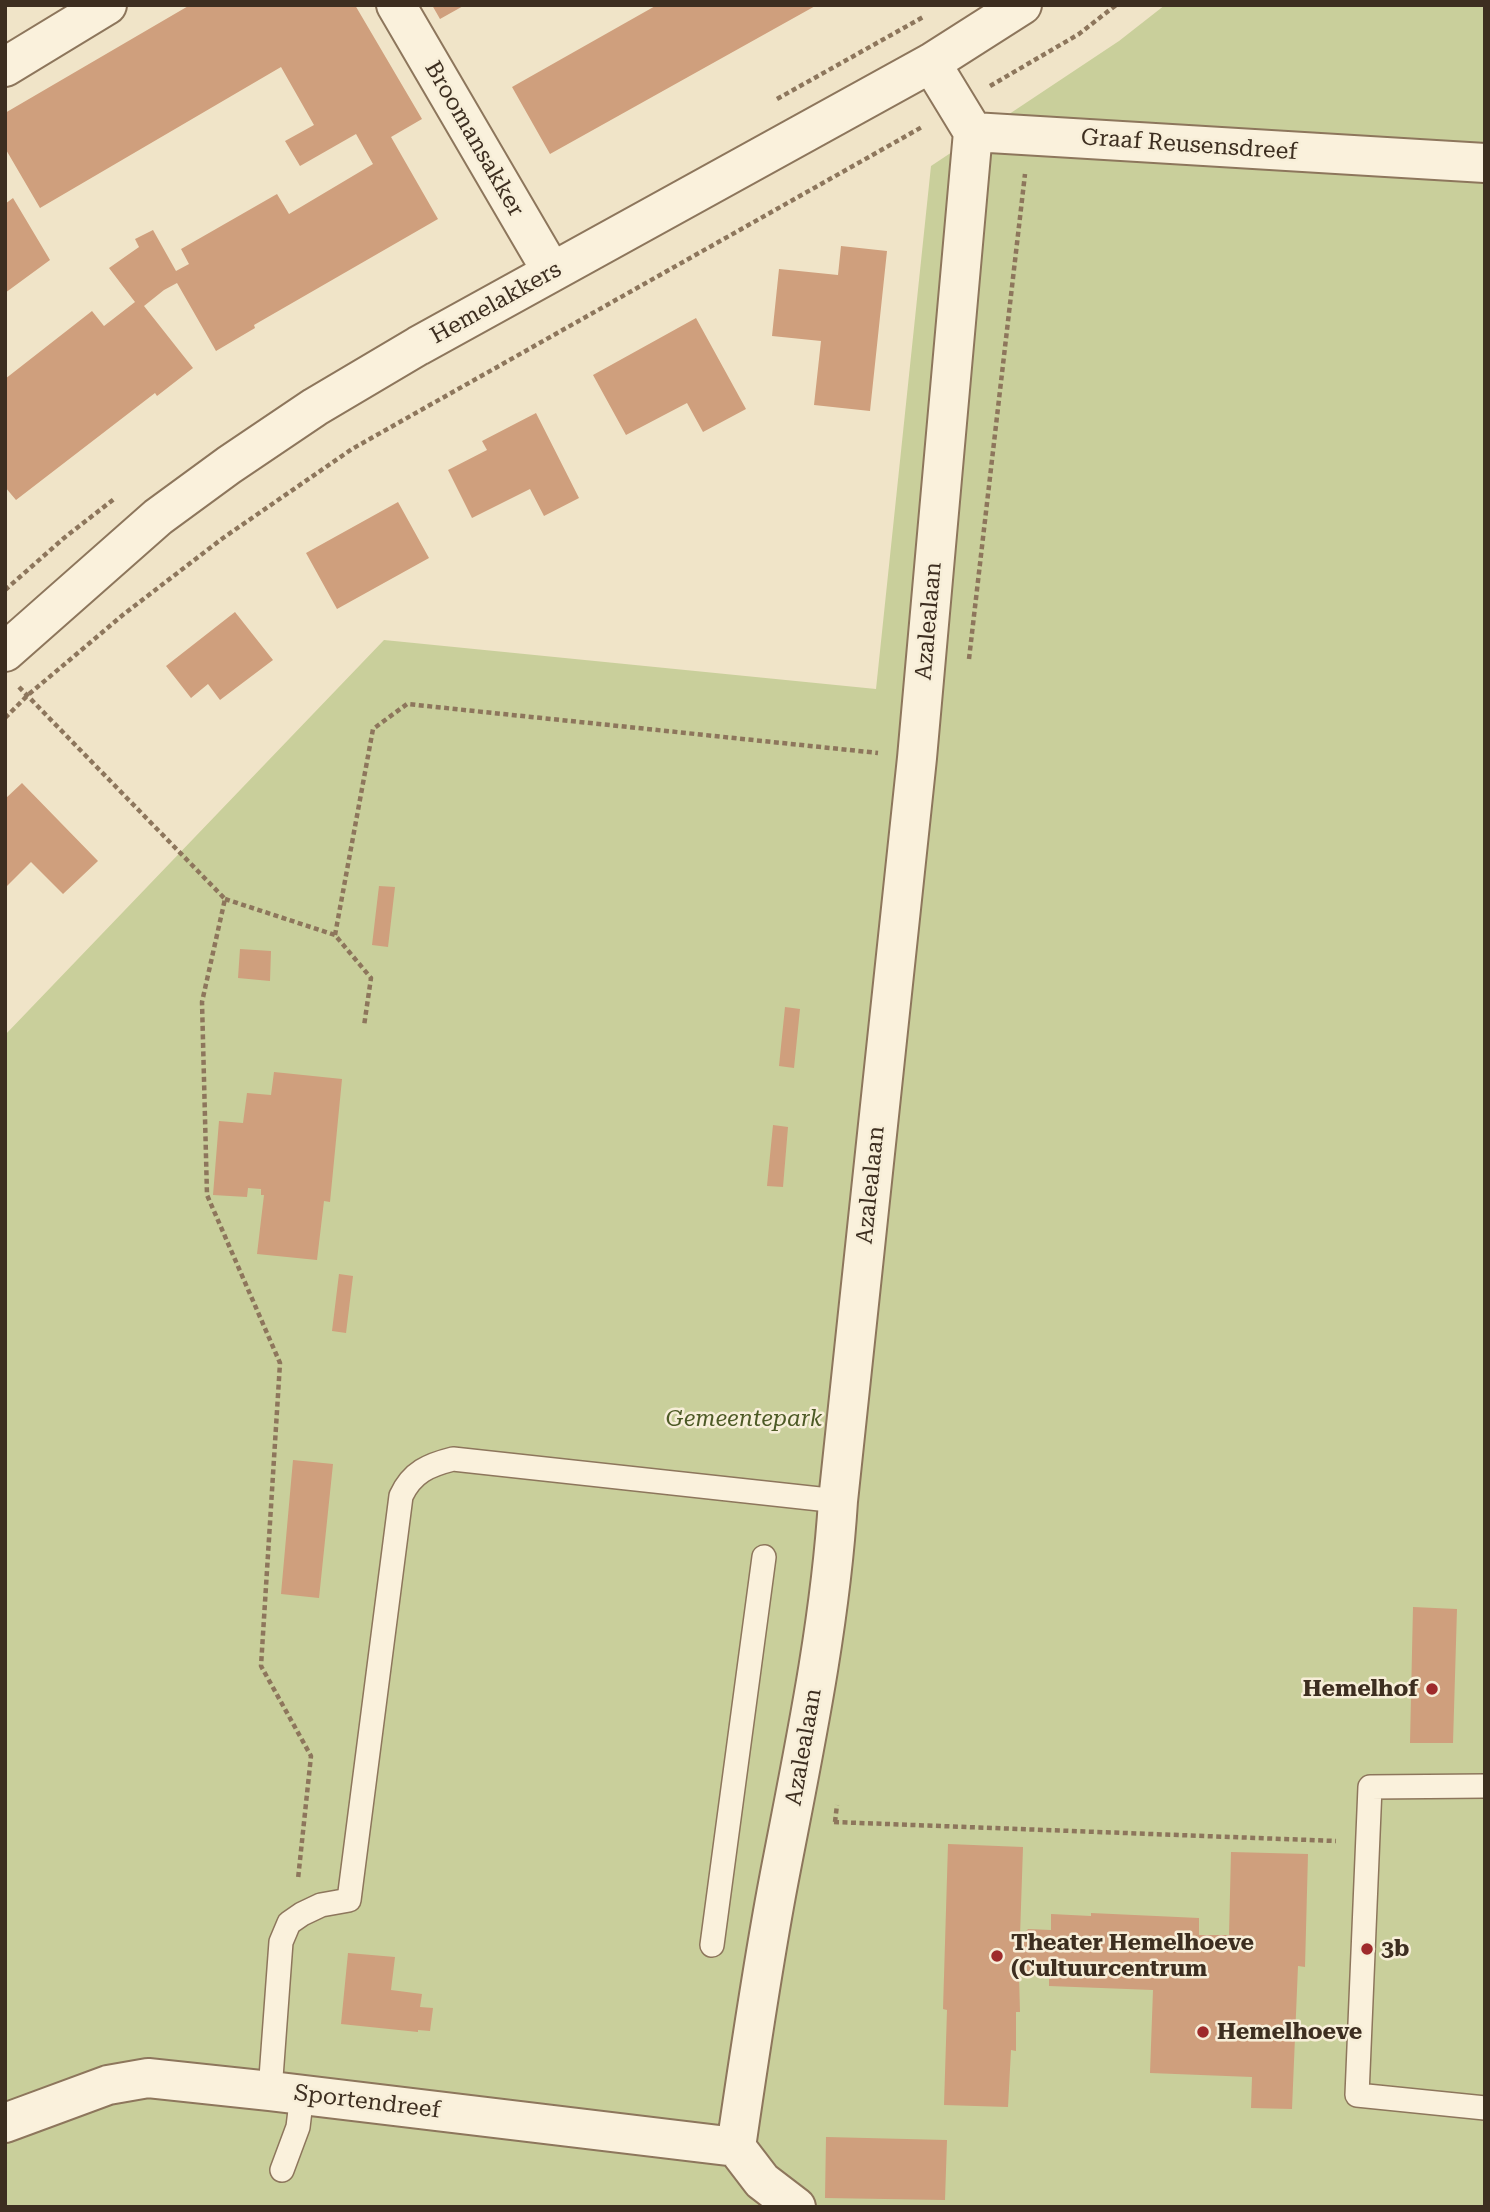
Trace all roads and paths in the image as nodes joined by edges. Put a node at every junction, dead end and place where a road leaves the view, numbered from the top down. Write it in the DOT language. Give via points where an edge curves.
graph roads {
  1 [pos="107,5"];
  2 [pos="396,5"];
  3 [pos="1022,5"];
  4 [pos="1116,5"];
  5 [pos="931,63"];
  6 [pos="5,67"];
  7 [pos="965,118"];
  8 [pos="1485,163"];
  9 [pos="552,272"];
  10 [pos="10,638"];
  11 [pos="28,695"];
  12 [pos="5,718"];
  13 [pos="917,758"];
  14 [pos="225,899"];
  15 [pos="335,935"];
  16 [pos="364,1026"];
  17 [pos="838,1501"];
  18 [pos="764,1557"];
  19 [pos="1485,1786"];
  20 [pos="791,1821"];
  21 [pos="1368,1842"];
  22 [pos="302,1914"];
  23 [pos="712,1945"];
  24 [pos="286,2092"];
  25 [pos="1485,2108"];
  26 [pos="5,2123"];
  27 [pos="736,2147"];
  28 [pos="282,2170"];
  29 [pos="796,2207"];
  1 -- 6 [label="street"];
  2 -- 9 [label="street, Broomansakker"];
  3 -- 5 [label="street, Hemelakkers"];
  4 -- 7 [label="path"];
  5 -- 7 [label="street"];
  5 -- 9 [label="street, Hemelakkers"];
  7 -- 8 [label="street, Graaf Reusensdreef"];
  7 -- 11 [label="path" via="889,147 352,449 223,538"];
  7 -- 13 [label="street, Azalealaan"];
  9 -- 10 [label="street, Hemelakkers" via="315,407 229,465"];
  11 -- 12 [label="path"];
  11 -- 14 [label="path"];
  13 -- 15 [label="path" via="407,704 373,729"];
  13 -- 17 [label="street, Azalealaan"];
  14 -- 15 [label="path"];
  14 -- 22 [label="path" via="202,1002 207,1195 280,1363 261,1666 311,1756 297,1889"];
  15 -- 16 [label="path" via="371,978"];
  17 -- 20 [label="street, Azalealaan" via="835,1553"];
  17 -- 22 [label="lane" via="453,1459 421,1470 407,1482 401,1496 349,1900"];
  18 -- 23 [label="lane"];
  19 -- 21 [label="lane" via="1370,1787"];
  20 -- 21 [label="path"];
  20 -- 27 [label="street, Azalealaan" via="765,1953"];
  21 -- 25 [label="lane" via="1357,2095"];
  22 -- 24 [label="lane" via="289,1923 281,1942"];
  24 -- 26 [label="street, Sportendreef" via="148,2078 108,2085"];
  24 -- 27 [label="street, Sportendreef"];
  24 -- 28 [label="lane" via="298,2127"];
  27 -- 29 [label="street" via="762,2182"];
}
